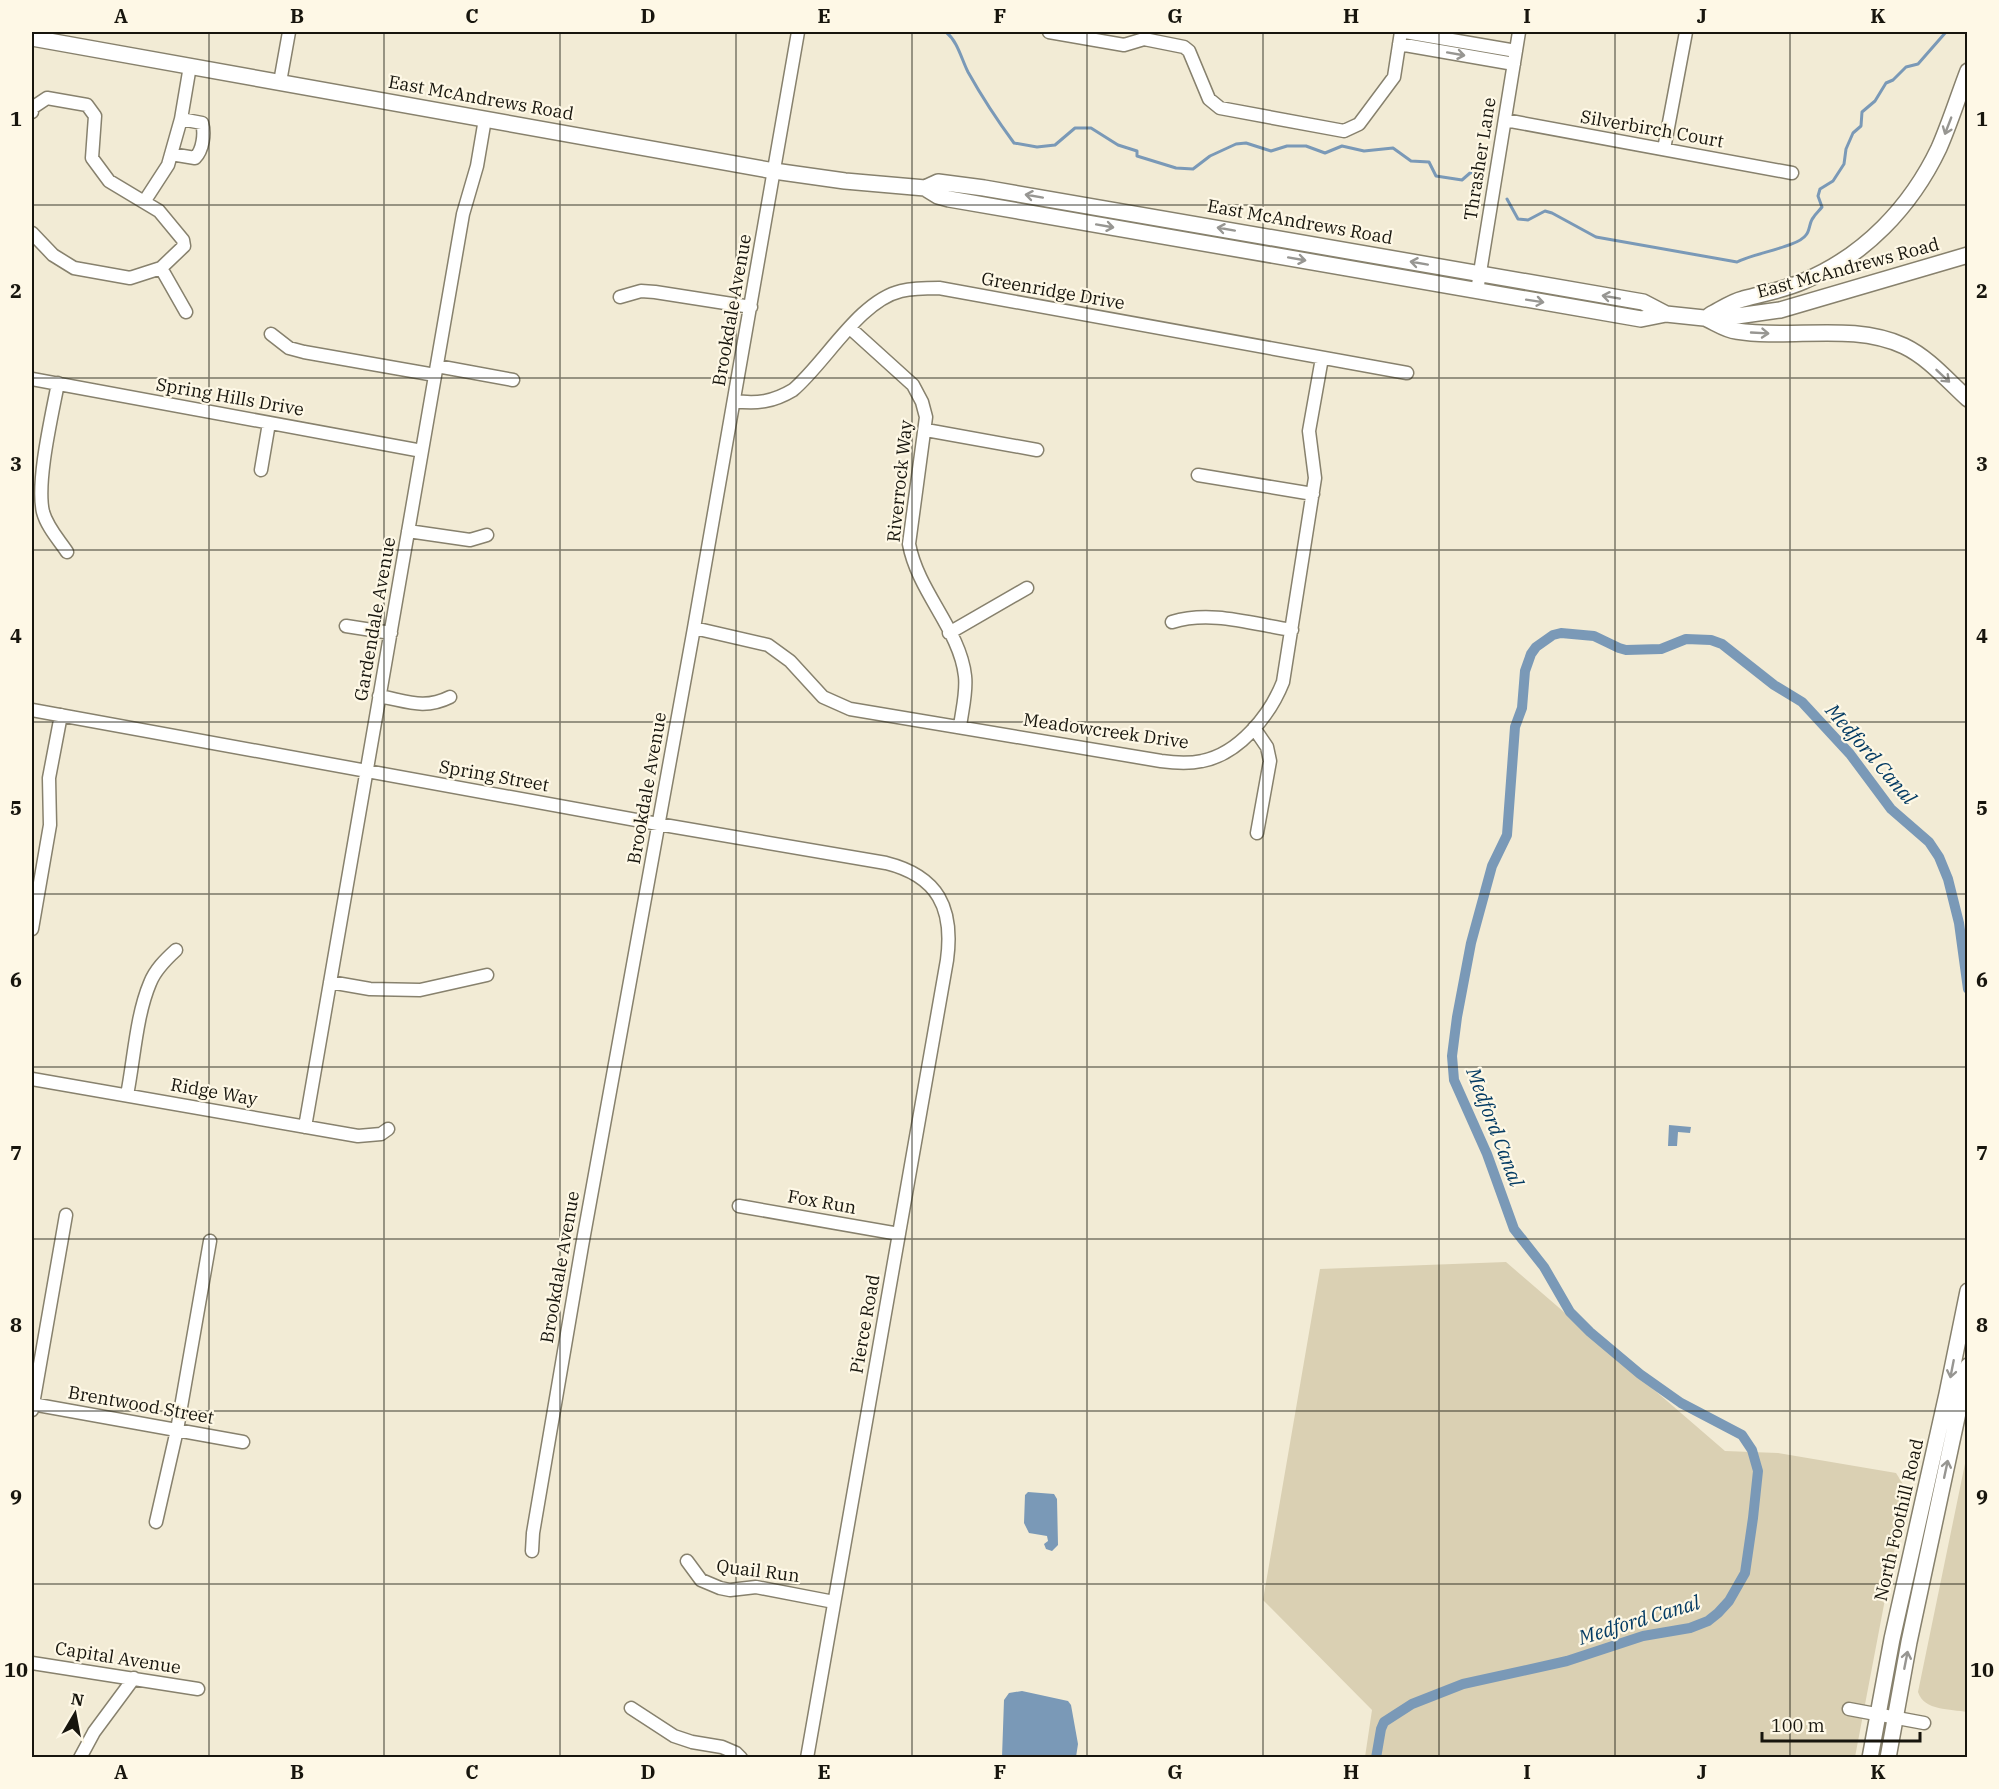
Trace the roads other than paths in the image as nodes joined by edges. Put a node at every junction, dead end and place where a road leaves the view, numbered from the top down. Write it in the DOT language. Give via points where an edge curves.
graph roads {
  1 [pos="289,32"];
  2 [pos="798,32"];
  3 [pos="1049,32"];
  4 [pos="1520,32"];
  5 [pos="1686,32"];
  6 [pos="1145,35"];
  7 [pos="1402,36"];
  8 [pos="32,38"];
  9 [pos="1516,51"];
  10 [pos="1514,64"];
  11 [pos="190,66"];
  12 [pos="1968,71"];
  13 [pos="280,82"];
  14 [pos="32,112"];
  15 [pos="181,119"];
  16 [pos="485,119"];
  17 [pos="1504,120"];
  18 [pos="1664,148"];
  19 [pos="171,154"];
  20 [pos="774,171"];
  21 [pos="1792,173"];
  22 [pos="925,188"];
  23 [pos="144,202"];
  24 [pos="32,233"];
  25 [pos="1968,255"];
  26 [pos="161,268"];
  27 [pos="1480,273"];
  28 [pos="1477,291"];
  29 [pos="620,297"];
  30 [pos="751,307"];
  31 [pos="186,312"];
  32 [pos="1666,314"];
  33 [pos="1704,318"];
  34 [pos="850,328"];
  35 [pos="271,334"];
  36 [pos="1322,358"];
  37 [pos="436,371"];
  38 [pos="1407,373"];
  39 [pos="32,379"];
  40 [pos="513,380"];
  41 [pos="58,384"];
  42 [pos="1968,399"];
  43 [pos="734,401"];
  44 [pos="269,423"];
  45 [pos="926,430"];
  46 [pos="1037,450"];
  47 [pos="422,451"];
  48 [pos="261,471"];
  49 [pos="1198,474"];
  50 [pos="1312,494"];
  51 [pos="408,531"];
  52 [pos="487,536"];
  53 [pos="67,552"];
  54 [pos="1027,588"];
  55 [pos="1172,622"];
  56 [pos="346,626"];
  57 [pos="694,628"];
  58 [pos="1292,630"];
  59 [pos="390,633"];
  60 [pos="949,633"];
  61 [pos="380,696"];
  62 [pos="450,697"];
  63 [pos="32,710"];
  64 [pos="61,715"];
  65 [pos="960,727"];
  66 [pos="1254,728"];
  67 [pos="366,771"];
  68 [pos="658,824"];
  69 [pos="1257,833"];
  70 [pos="940,898"];
  71 [pos="32,929"];
  72 [pos="176,950"];
  73 [pos="487,975"];
  74 [pos="330,982"];
  75 [pos="32,1079"];
  76 [pos="127,1095"];
  77 [pos="305,1127"];
  78 [pos="388,1129"];
  79 [pos="739,1206"];
  80 [pos="66,1215"];
  81 [pos="898,1234"];
  82 [pos="210,1241"];
  83 [pos="1968,1291"];
  84 [pos="1968,1366"];
  85 [pos="32,1406"];
  86 [pos="177,1430"];
  87 [pos="243,1442"];
  88 [pos="156,1522"];
  89 [pos="532,1551"];
  90 [pos="687,1561"];
  91 [pos="834,1602"];
  92 [pos="32,1662"];
  93 [pos="134,1678"];
  94 [pos="198,1689"];
  95 [pos="631,1708"];
  96 [pos="1849,1709"];
  97 [pos="1878,1714"];
  98 [pos="1895,1718"];
  99 [pos="1924,1723"];
  100 [pos="80,1758"];
  101 [pos="741,1758"];
  102 [pos="807,1758"];
  103 [pos="1870,1758"];
  104 [pos="1888,1758"];
  1 -- 13 [label="street"];
  2 -- 20 [label="street, Brookdale Avenue"];
  3 -- 6 [label="street" via="1124,45"];
  4 -- 9 [label="street, Thrasher Lane"];
  5 -- 18 [label="street"];
  6 -- 7 [label="street" via="1184,46 1209,99 1220,108 1344,131 1359,124 1394,77"];
  7 -- 9 [label="street"];
  7 -- 10 [label="street, one-way"];
  8 -- 11 [label="main road, East McAndrews Road"];
  9 -- 10 [label="street, Thrasher Lane"];
  10 -- 17 [label="street, Thrasher Lane"];
  11 -- 13 [label="main road, East McAndrews Road"];
  11 -- 15 [label="street"];
  12 -- 33 [label="main road, one-way" via="1929,168 1882,229 1852,254 1815,276 1740,299"];
  13 -- 16 [label="main road, East McAndrews Road"];
  14 -- 23 [label="street" via="32,108 48,98 87,105 95,116 92,158 109,181"];
  15 -- 19 [label="street"];
  15 -- 19 [label="street" via="202,123 200,153 195,158"];
  16 -- 20 [label="main road, East McAndrews Road"];
  16 -- 37 [label="street, Gardendale Avenue" via="463,214"];
  17 -- 18 [label="street, Silverbirch Court"];
  17 -- 27 [label="street, Thrasher Lane"];
  18 -- 21 [label="street, Silverbirch Court"];
  19 -- 23 [label="street"];
  20 -- 22 [label="main road, East McAndrews Road"];
  20 -- 30 [label="street, Brookdale Avenue"];
  27 -- 22 [label="main road, East McAndrews Road, one-way" via="984,188 938,182"];
  22 -- 28 [label="main road, East McAndrews Road, one-way" via="949,200"];
  23 -- 26 [label="street" via="159,211 183,240 184,246"];
  24 -- 26 [label="street" via="52,255 74,268 130,278"];
  25 -- 33 [label="main road, East McAndrews Road" via="1780,310"];
  26 -- 31 [label="street"];
  27 -- 28 [label="street, Thrasher Lane"];
  32 -- 27 [label="main road, East McAndrews Road, one-way" via="1643,302"];
  28 -- 32 [label="main road, East McAndrews Road, one-way" via="1641,318"];
  29 -- 30 [label="street" via="655,292"];
  30 -- 43 [label="street, Brookdale Avenue"];
  32 -- 33 [label="main road, East McAndrews Road"];
  33 -- 42 [label="main road, one-way" via="1736,331 1858,335 1889,340 1922,357"];
  34 -- 36 [label="street, Greenridge Drive" via="881,299 900,291 939,288"];
  34 -- 43 [label="street, Greenridge Drive" via="781,398 766,402"];
  34 -- 45 [label="street, Riverrock Way" via="913,385 922,402"];
  35 -- 37 [label="street" via="289,348 304,352"];
  36 -- 38 [label="street, Greenridge Drive"];
  36 -- 50 [label="street, Meadowcreek Drive" via="1309,442 1315,468"];
  37 -- 40 [label="street"];
  37 -- 47 [label="street, Gardendale Avenue"];
  39 -- 41 [label="street, Spring Hills Drive"];
  41 -- 44 [label="street, Spring Hills Drive"];
  41 -- 53 [label="street" via="42,497 48,524"];
  43 -- 57 [label="street, Brookdale Avenue"];
  44 -- 47 [label="street, Spring Hills Drive"];
  44 -- 48 [label="street"];
  45 -- 46 [label="street"];
  45 -- 60 [label="street, Riverrock Way" via="909,544 920,580"];
  47 -- 51 [label="street, Gardendale Avenue"];
  49 -- 50 [label="street"];
  50 -- 58 [label="street, Meadowcreek Drive"];
  51 -- 52 [label="street" via="470,540"];
  51 -- 59 [label="street, Gardendale Avenue"];
  54 -- 60 [label="street"];
  55 -- 58 [label="street" via="1198,616"];
  56 -- 59 [label="street"];
  57 -- 65 [label="street, Meadowcreek Drive" via="768,645 790,661 823,697 844,707"];
  57 -- 68 [label="street, Brookdale Avenue"];
  58 -- 66 [label="street, Meadowcreek Drive" via="1283,682"];
  59 -- 61 [label="street, Gardendale Avenue"];
  60 -- 65 [label="street, Riverrock Way" via="966,679"];
  61 -- 62 [label="street" via="424,705"];
  61 -- 67 [label="street, Gardendale Avenue"];
  63 -- 64 [label="street, Spring Street"];
  64 -- 67 [label="street, Spring Street"];
  64 -- 71 [label="street" via="49,778 50,825"];
  65 -- 66 [label="street, Meadowcreek Drive" via="1184,764 1221,755"];
  66 -- 69 [label="street" via="1267,747 1270,760"];
  67 -- 68 [label="street, Spring Street"];
  67 -- 74 [label="street, Gardendale Avenue"];
  68 -- 70 [label="street, Spring Street" via="900,867 924,879"];
  68 -- 89 [label="street, Brookdale Avenue"];
  70 -- 81 [label="street, Pierce Road" via="949,927 947,960"];
  72 -- 76 [label="street" via="150,982"];
  73 -- 74 [label="street" via="420,990 370,989"];
  74 -- 77 [label="street, Gardendale Avenue"];
  75 -- 76 [label="street, Ridge Way"];
  76 -- 77 [label="street, Ridge Way"];
  77 -- 78 [label="street, Ridge Way" via="358,1136 381,1134"];
  79 -- 81 [label="street, Fox Run"];
  80 -- 85 [label="street"];
  81 -- 91 [label="street, Pierce Road"];
  82 -- 86 [label="street"];
  83 -- 97 [label="main road, North Foothill Road, one-way"];
  98 -- 84 [label="main road, North Foothill Road, one-way"];
  85 -- 86 [label="street, Brentwood Street"];
  86 -- 87 [label="street, Brentwood Street"];
  86 -- 88 [label="street"];
  90 -- 91 [label="street, Quail Run" via="701,1580 720,1588 756,1587"];
  91 -- 102 [label="street, Pierce Road"];
  92 -- 93 [label="street, Capital Avenue"];
  93 -- 94 [label="street, Capital Avenue"];
  93 -- 100 [label="street"];
  95 -- 101 [label="street" via="674,1736 722,1747"];
  96 -- 97 [label="street"];
  97 -- 98 [label="street"];
  97 -- 103 [label="main road, North Foothill Road"];
  98 -- 99 [label="street"];
  98 -- 104 [label="main road, North Foothill Road"];
}
